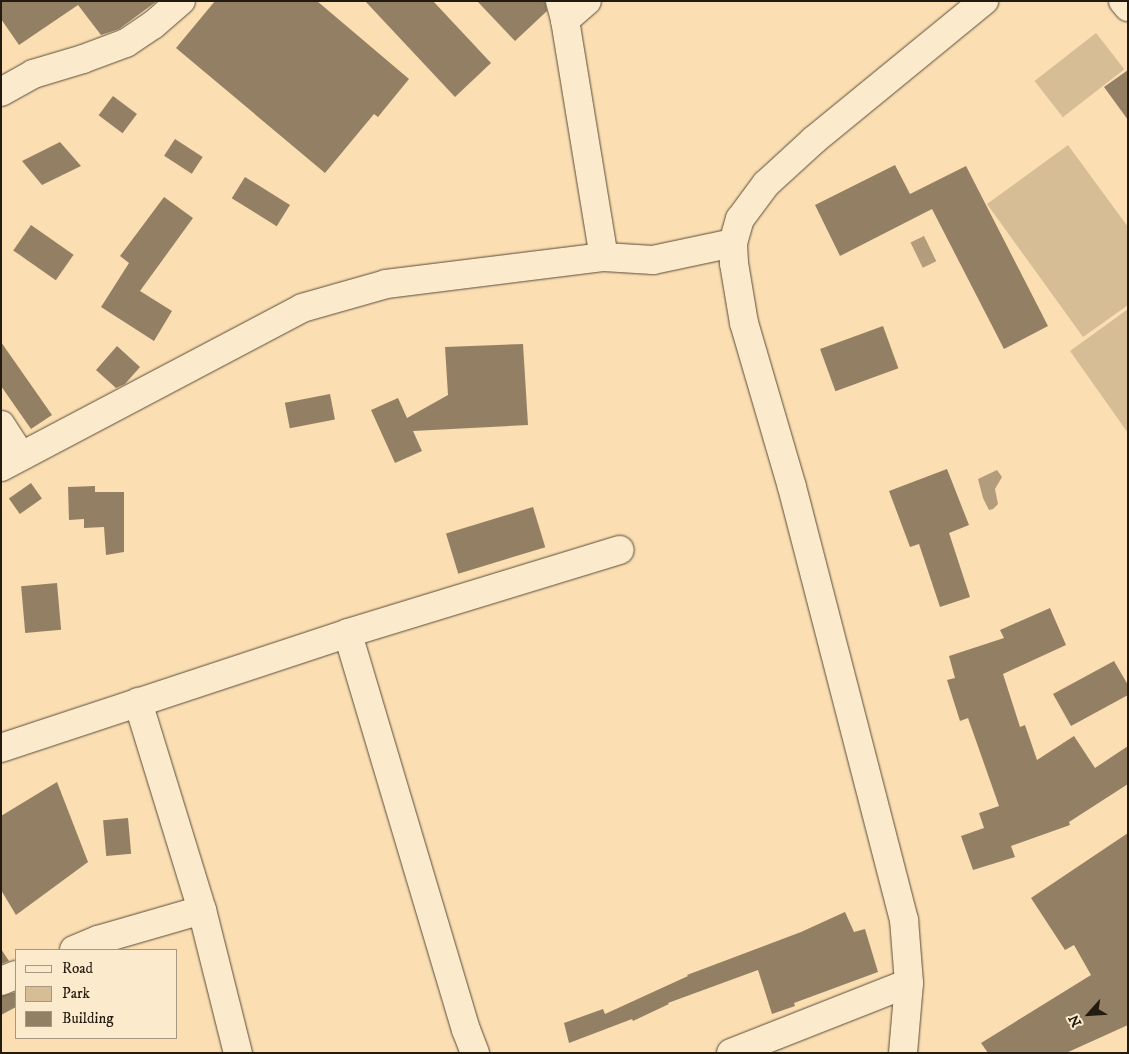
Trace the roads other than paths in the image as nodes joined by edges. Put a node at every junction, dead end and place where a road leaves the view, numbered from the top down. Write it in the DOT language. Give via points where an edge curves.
graph roads {
  1 [pos="181,1"];
  2 [pos="587,1"];
  3 [pos="984,1"];
  4 [pos="1123,1"];
  5 [pos="1128,7"];
  6 [pos="563,11"];
  7 [pos="1,92"];
  8 [pos="733,243"];
  9 [pos="604,257"];
  10 [pos="1,425"];
  11 [pos="11,461"];
  12 [pos="620,550"];
  13 [pos="348,633"];
  14 [pos="138,702"];
  15 [pos="1,748"];
  16 [pos="202,910"];
  17 [pos="76,949"];
  18 [pos="15,975"];
  19 [pos="1,981"];
  20 [pos="909,983"];
  21 [pos="238,1053"];
  22 [pos="475,1053"];
  23 [pos="731,1053"];
  24 [pos="903,1053"];
  1 -- 7 [label="street" via="126,43 32,74"];
  2 -- 6 [label="street"];
  3 -- 8 [label="street" via="814,140 766,184 740,219"];
  4 -- 5 [label="street"];
  6 -- 9 [label="street"];
  8 -- 9 [label="street" via="653,260"];
  8 -- 20 [label="street" via="744,323 792,487 904,920"];
  9 -- 11 [label="street" via="386,284 302,308"];
  10 -- 11 [label="street"];
  12 -- 13 [label="street"];
  13 -- 14 [label="street"];
  13 -- 22 [label="street"];
  14 -- 15 [label="street"];
  14 -- 16 [label="street"];
  16 -- 17 [label="street"];
  16 -- 21 [label="street"];
  18 -- 19 [label="street"];
  20 -- 23 [label="street"];
  20 -- 24 [label="street"];
}
